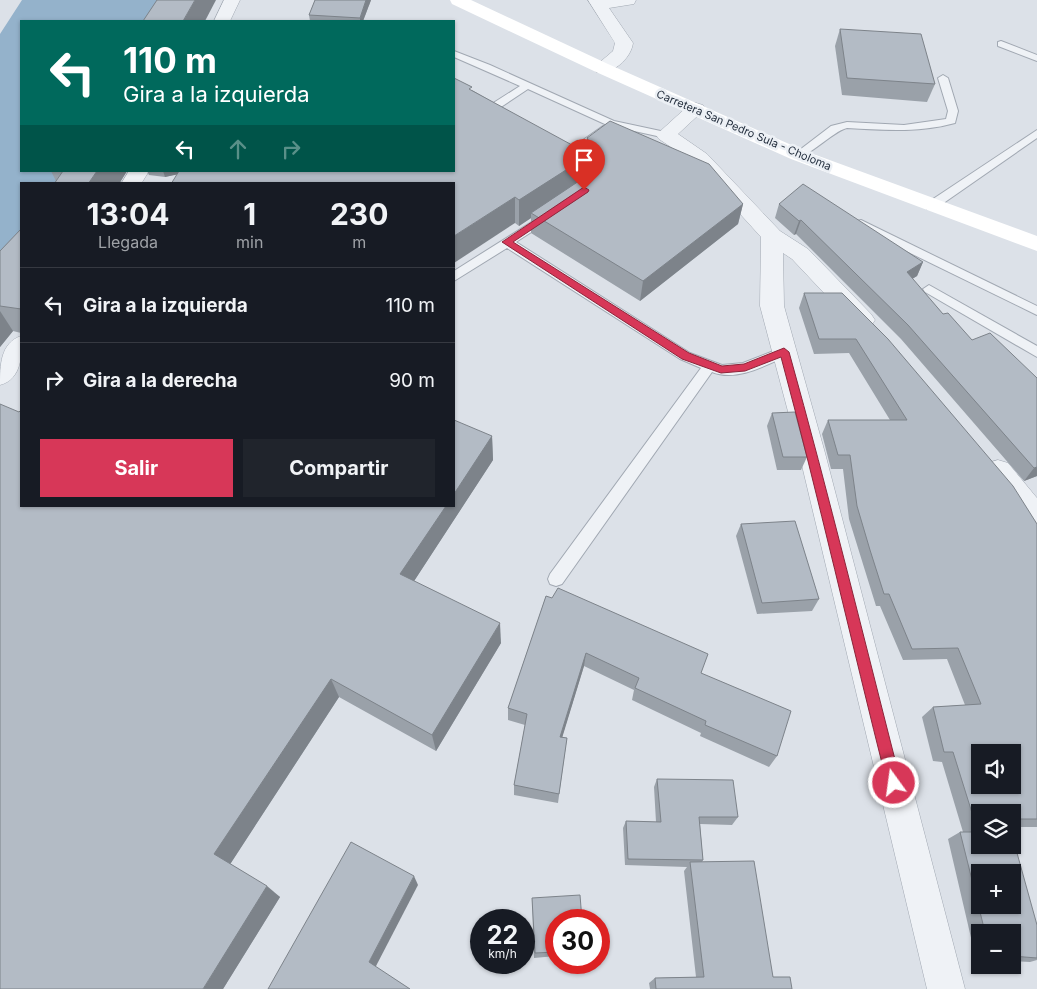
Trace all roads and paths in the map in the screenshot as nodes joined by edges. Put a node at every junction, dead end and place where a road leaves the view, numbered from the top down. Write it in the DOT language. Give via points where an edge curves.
graph roads {
  1 [pos="232,0"];
  2 [pos="458,0"];
  3 [pos="628,0"];
  4 [pos="598,2"];
  5 [pos="222,20"];
  6 [pos="1001,44"];
  7 [pos="455,54"];
  8 [pos="1037,58"];
  9 [pos="602,68"];
  10 [pos="943,78"];
  11 [pos="527,86"];
  12 [pos="479,103"];
  13 [pos="696,109"];
  14 [pos="611,123"];
  15 [pos="1037,133"];
  16 [pos="666,135"];
  17 [pos="558,146"];
  18 [pos="572,151"];
  19 [pos="798,155"];
  20 [pos="572,199"];
  21 [pos="931,206"];
  22 [pos="557,209"];
  23 [pos="862,224"];
  24 [pos="772,236"];
  25 [pos="507,242"];
  26 [pos="1037,244"];
  27 [pos="455,276"];
  28 [pos="929,289"];
  29 [pos="1037,311"];
  30 [pos="877,333"];
  31 [pos="20,346"];
  32 [pos="784,352"];
  33 [pos="1037,352"];
  34 [pos="710,365"];
  35 [pos="0,376"];
  36 [pos="985,457"];
  37 [pos="1037,518"];
  38 [pos="556,579"];
  39 [pos="946,989"];
  1 -- 5 [label="street"];
  2 -- 9 [label="main road, Carretera San Pedro Sula - Choloma"];
  3 -- 4 [label="street"];
  4 -- 9 [label="street" via="624,48"];
  6 -- 8 [label="lane"];
  7 -- 11 [label="lane"];
  9 -- 13 [label="main road, Carretera San Pedro Sula - Choloma"];
  10 -- 19 [label="lane" via="953,111 951,120 937,125 904,128 847,125 835,128"];
  11 -- 12 [label="lane" via="495,111"];
  11 -- 14 [label="lane"];
  13 -- 16 [label="street"];
  13 -- 19 [label="main road, Carretera San Pedro Sula - Choloma"];
  14 -- 16 [label="lane"];
  14 -- 18 [label="lane"];
  15 -- 21 [label="lane"];
  16 -- 24 [label="street" via="700,158"];
  17 -- 18 [label="lane"];
  18 -- 20 [label="lane" via="580,159 590,181"];
  19 -- 21 [label="main road, Carretera San Pedro Sula - Choloma"];
  21 -- 26 [label="main road, Carretera San Pedro Sula - Choloma"];
  22 -- 25 [label="lane"];
  23 -- 29 [label="lane"];
  24 -- 30 [label="street" via="800,254"];
  24 -- 32 [label="street" via="772,306"];
  25 -- 27 [label="lane"];
  25 -- 34 [label="lane" via="685,356"];
  28 -- 33 [label="lane"];
  31 -- 35 [label="street"];
  32 -- 34 [label="lane" via="745,368 721,370"];
  32 -- 39 [label="street"];
  34 -- 38 [label="lane"];
  36 -- 37 [label="street"];
}
